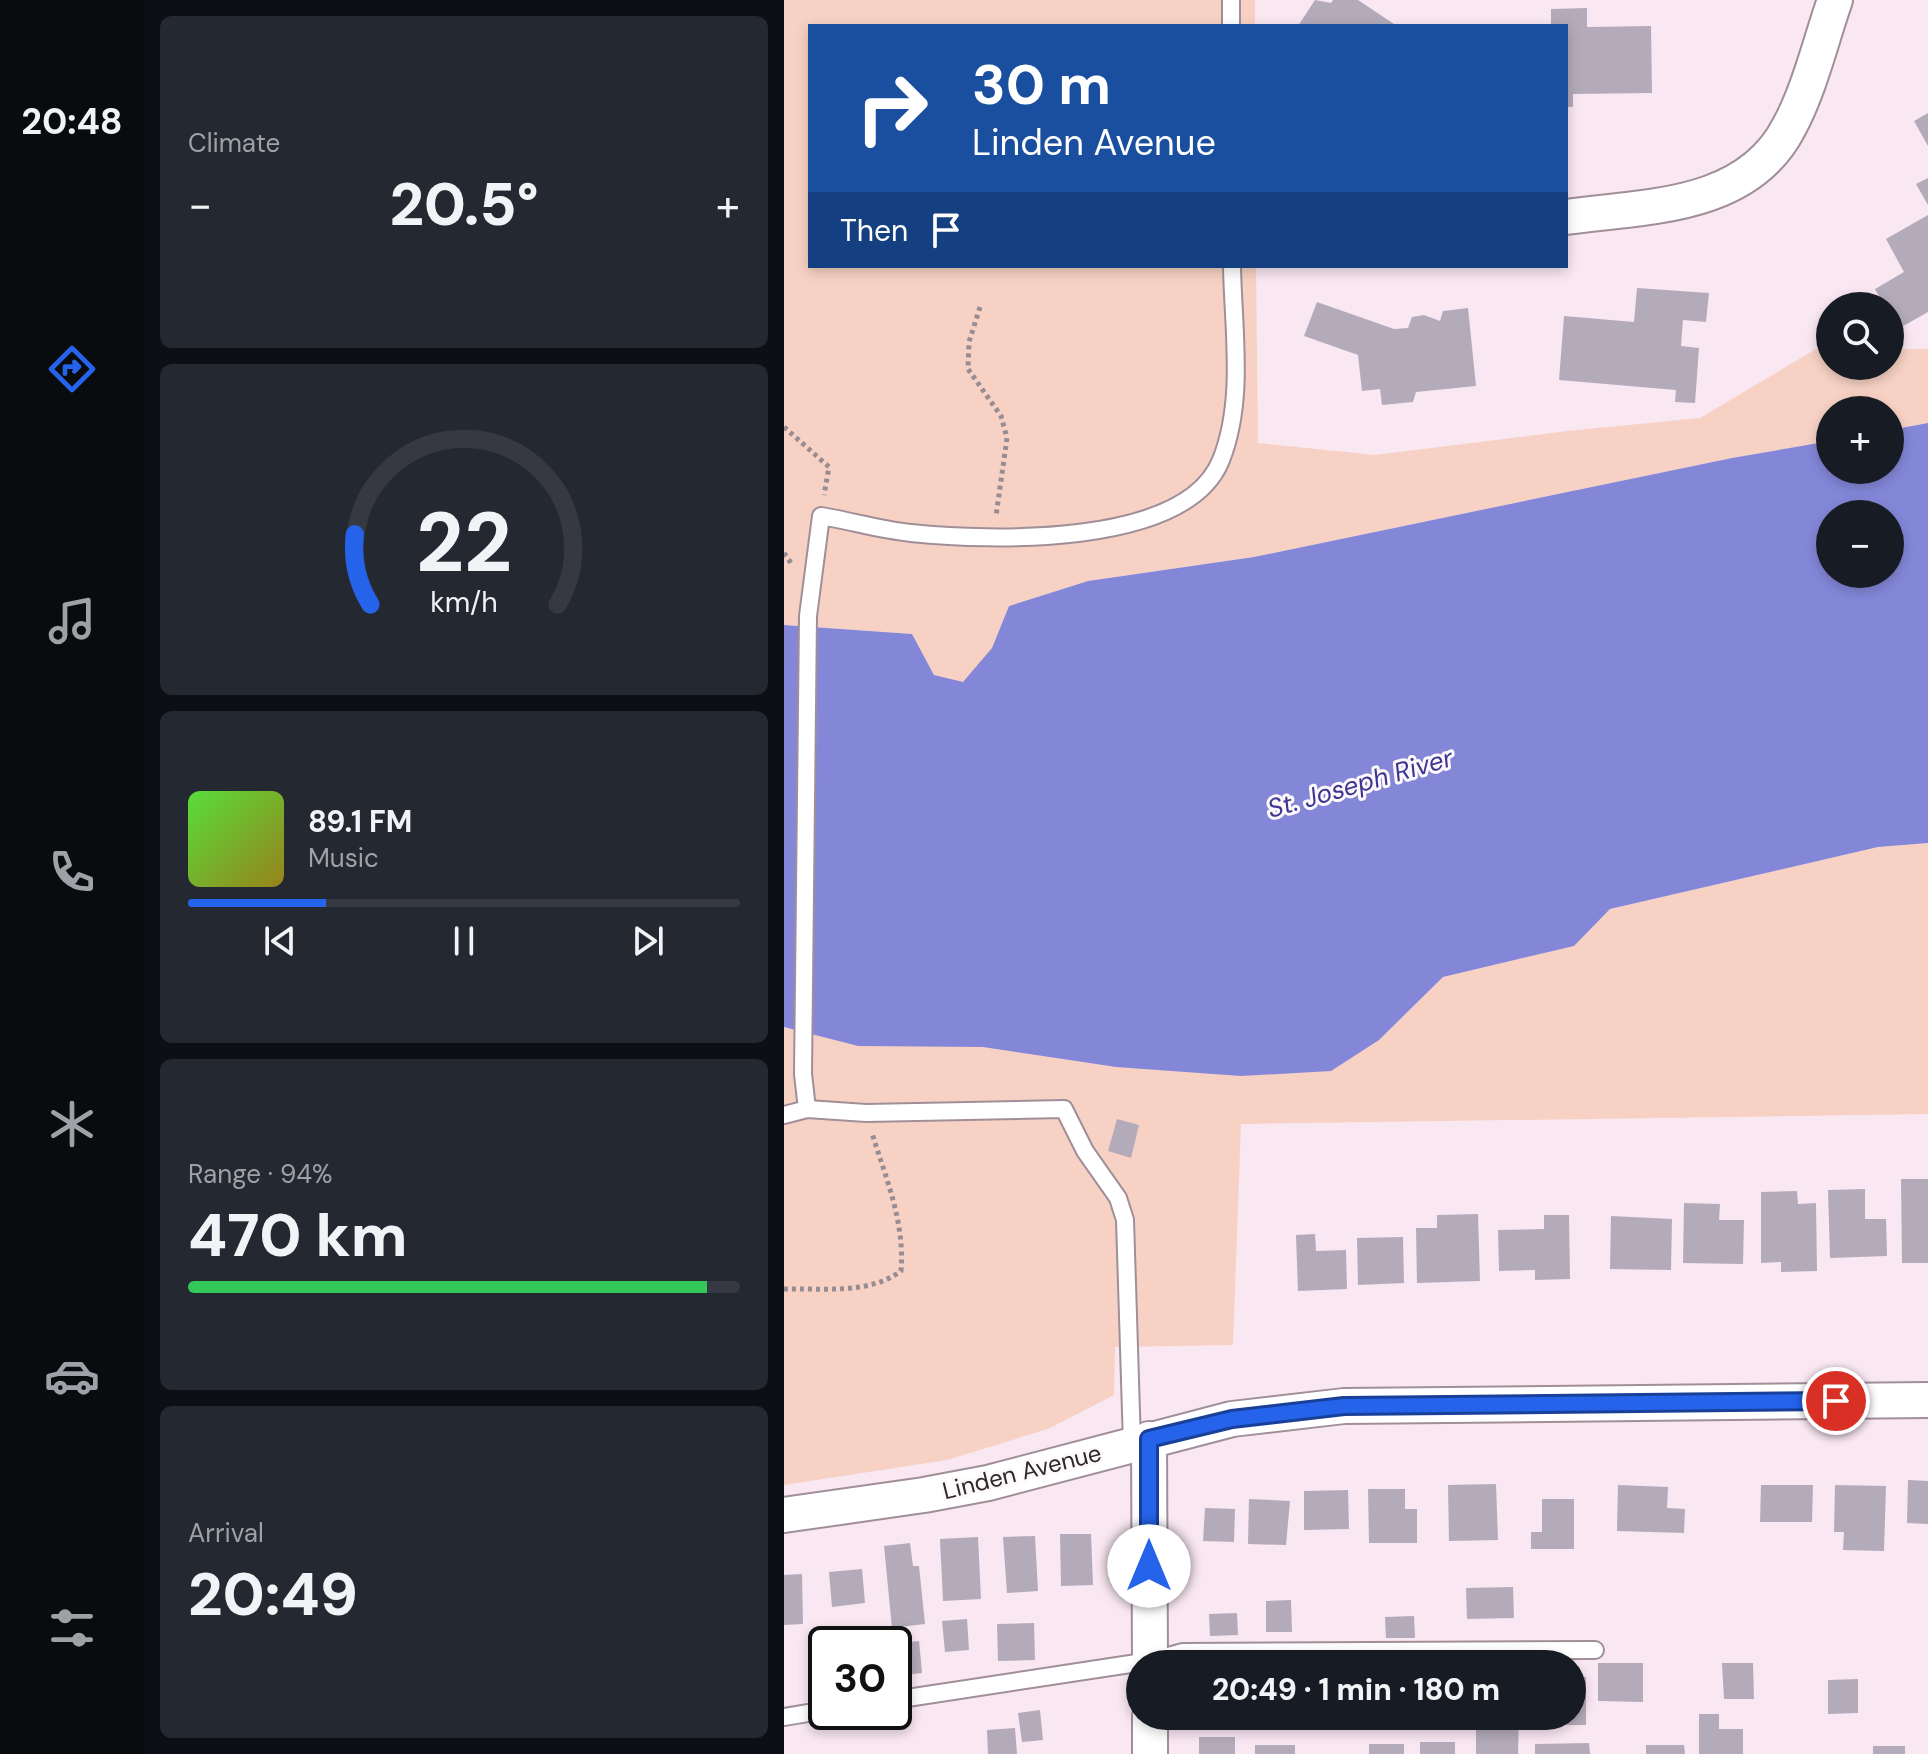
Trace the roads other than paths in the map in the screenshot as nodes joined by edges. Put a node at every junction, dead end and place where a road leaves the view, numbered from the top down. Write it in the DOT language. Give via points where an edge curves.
graph roads {
  1 [pos="1231,0"];
  2 [pos="1835,0"];
  3 [pos="1231,24"];
  4 [pos="1568,217"];
  5 [pos="1232,268"];
  6 [pos="807,1109"];
  7 [pos="784,1115"];
  8 [pos="1928,1400"];
  9 [pos="1140,1442"];
  10 [pos="784,1515"];
  11 [pos="1149,1650"];
  12 [pos="1586,1650"];
  13 [pos="1595,1650"];
  14 [pos="1126,1666"];
  15 [pos="912,1697"];
  16 [pos="808,1713"];
  17 [pos="784,1717"];
  18 [pos="1150,1730"];
  19 [pos="1150,1754"];
  1 -- 3 [label="lane"];
  2 -- 4 [label="street" via="1794,119 1757,168 1737,183 1691,200"];
  5 -- 6 [label="lane" via="1232,429 1220,463 1177,506 1137,523 1027,537 909,533 821,516 808,616 803,1074"];
  6 -- 7 [label="lane"];
  6 -- 9 [label="lane" via="1064,1109 1118,1198 1125,1220"];
  8 -- 9 [label="street, Linden Avenue" via="1344,1406 1232,1419"];
  9 -- 10 [label="street, Linden Avenue" via="988,1483"];
  9 -- 11 [label="street"];
  12 -- 13 [label="lane"];
  14 -- 15 [label="lane"];
  16 -- 17 [label="lane"];
  18 -- 19 [label="street"];
}
